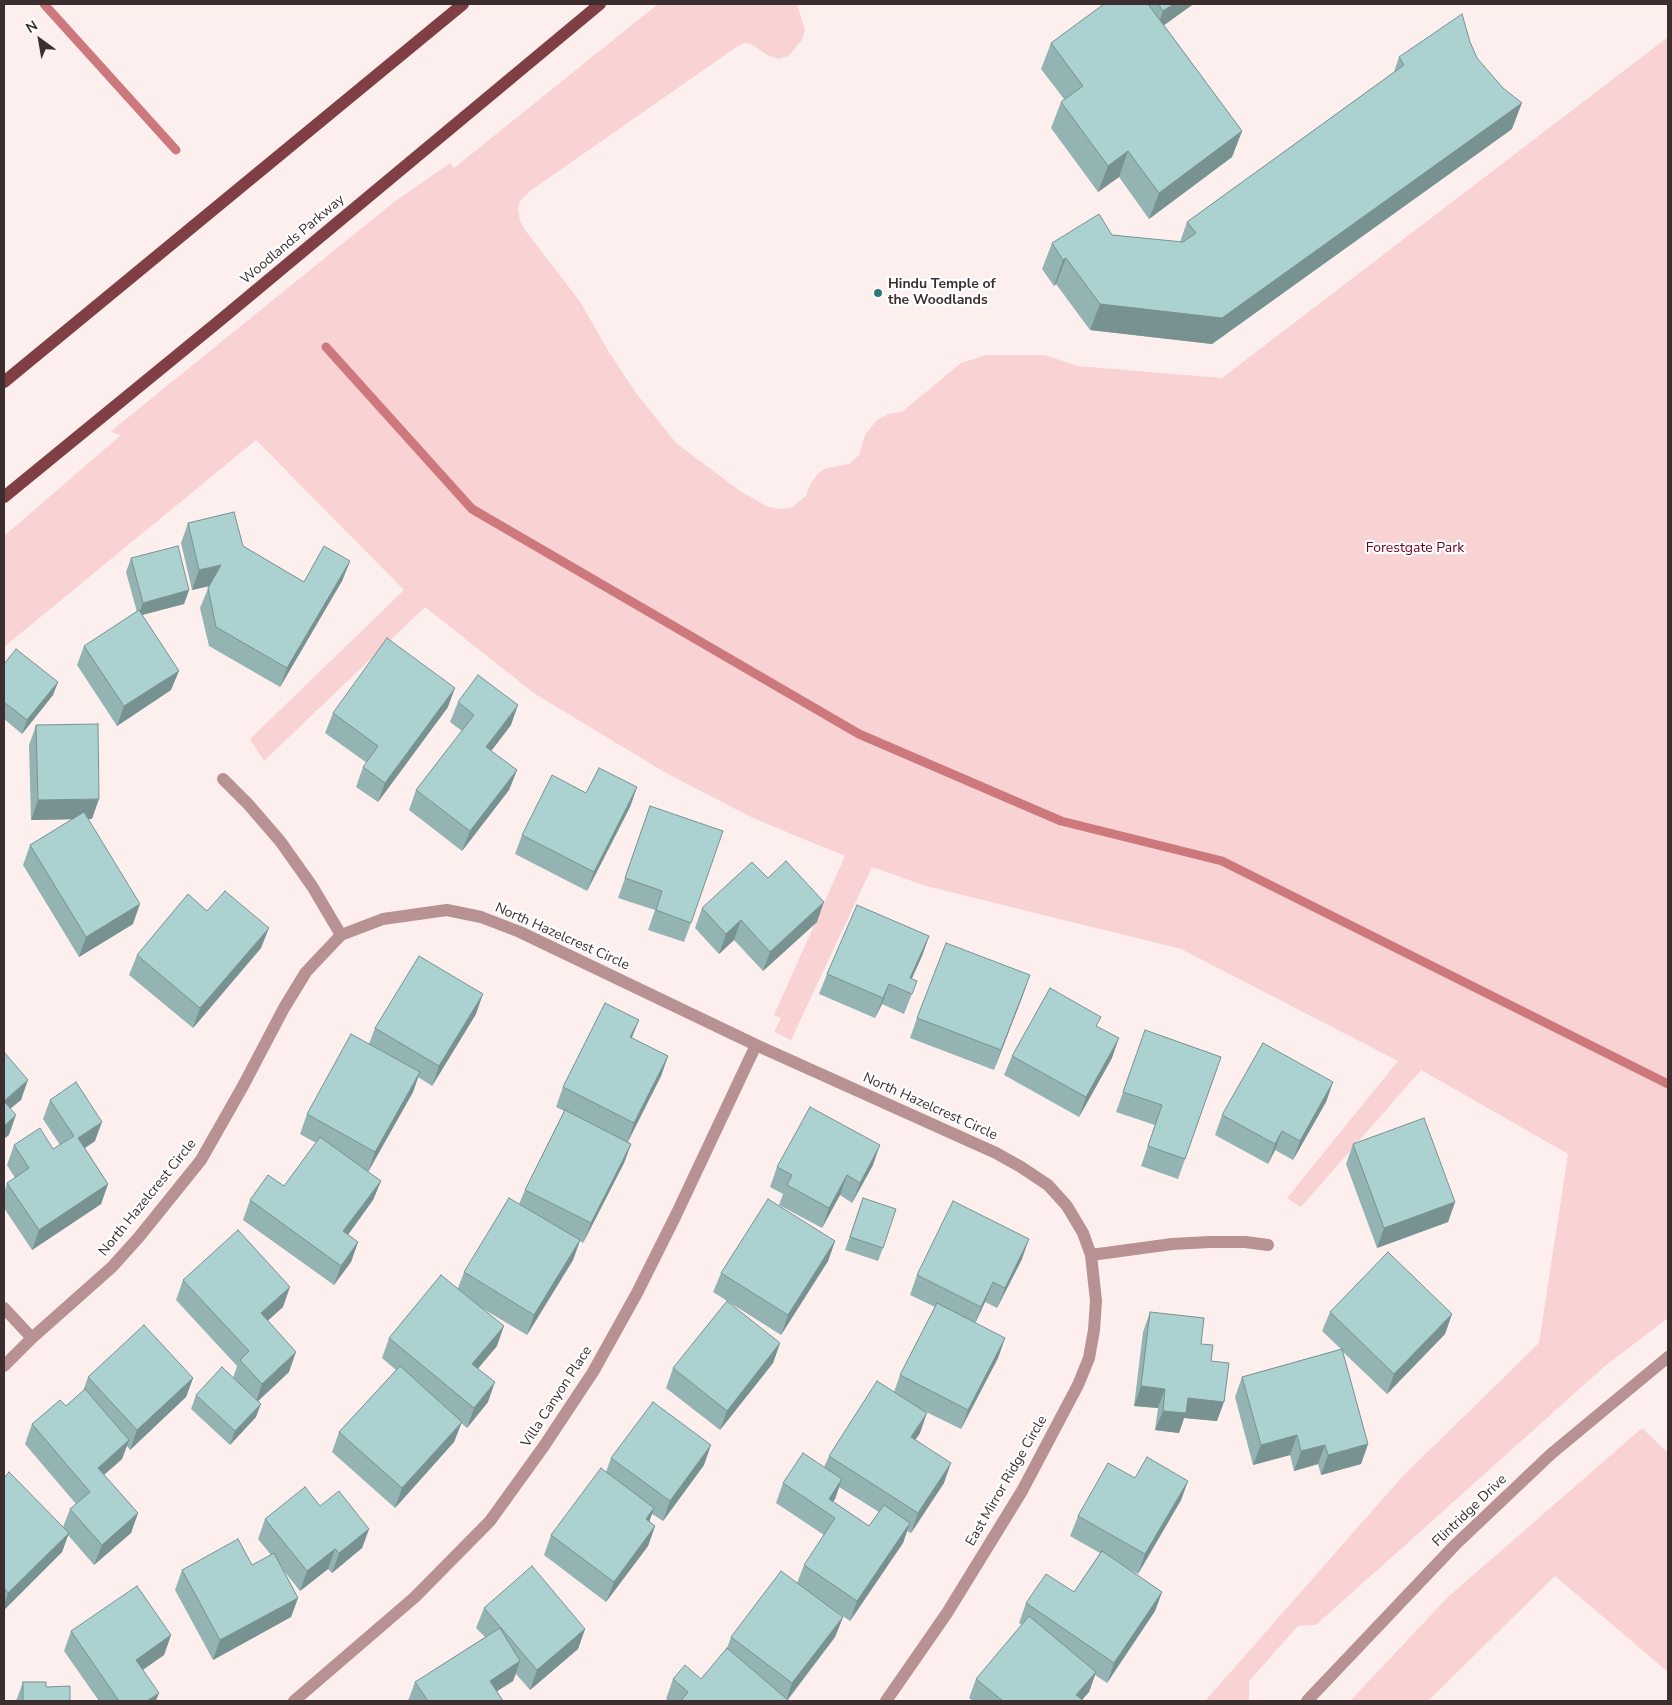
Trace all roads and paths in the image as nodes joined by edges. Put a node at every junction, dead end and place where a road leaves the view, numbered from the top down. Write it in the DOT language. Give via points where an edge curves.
graph roads {
  1 [pos="463,4"];
  2 [pos="600,4"];
  3 [pos="4,382"];
  4 [pos="4,497"];
  5 [pos="222,779"];
  6 [pos="341,935"];
  7 [pos="756,1045"];
  8 [pos="1268,1245"];
  9 [pos="1091,1255"];
  10 [pos="4,1308"];
  11 [pos="32,1338"];
  12 [pos="1668,1357"];
  13 [pos="4,1366"];
  14 [pos="294,1701"];
  15 [pos="886,1701"];
  16 [pos="1307,1701"];
  1 -- 3 [label="main road"];
  2 -- 4 [label="main road, Woodlands Parkway"];
  5 -- 6 [label="street" via="280,840"];
  6 -- 7 [label="street, North Hazelcrest Circle" via="383,919 447,910 481,917 520,932"];
  6 -- 11 [label="street, North Hazelcrest Circle" via="306,972 201,1160 112,1267"];
  7 -- 9 [label="street, North Hazelcrest Circle" via="1021,1167 1048,1185 1067,1206"];
  7 -- 14 [label="street, Villa Canyon Place" via="637,1293 593,1372 544,1446 490,1521 415,1597"];
  8 -- 9 [label="street" via="1245,1242 1172,1244"];
  9 -- 15 [label="street, East Mirror Ridge Circle" via="1096,1301 1094,1330 1089,1358 1078,1385 1022,1490 947,1613"];
  10 -- 11 [label="street"];
  11 -- 13 [label="street, North Hazelcrest Circle"];
  12 -- 16 [label="street, Flintridge Drive" via="1551,1454 1455,1545"];
}
